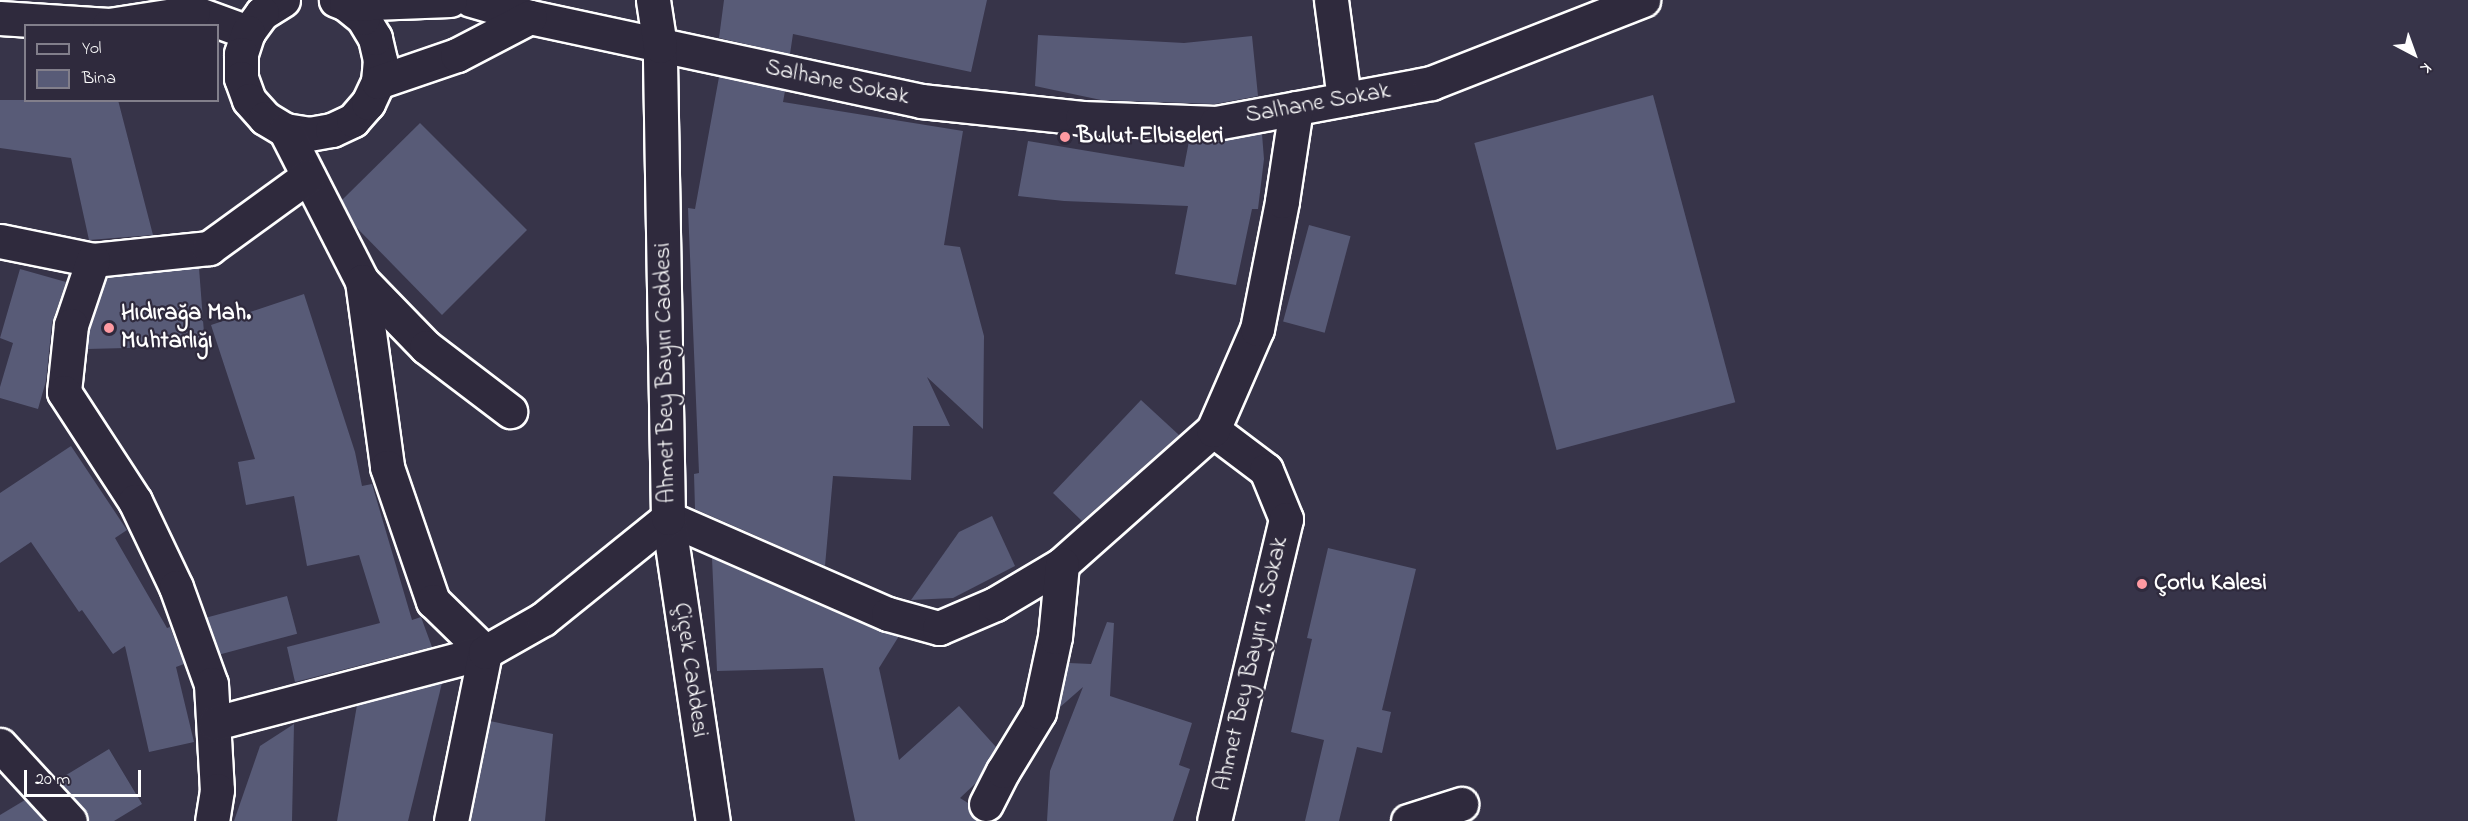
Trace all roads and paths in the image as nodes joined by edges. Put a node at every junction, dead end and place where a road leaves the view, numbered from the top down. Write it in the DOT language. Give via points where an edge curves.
graph roads {
  1 [pos="283,0"];
  2 [pos="450,0"];
  3 [pos="471,0"];
  4 [pos="653,0"];
  5 [pos="1331,0"];
  6 [pos="1643,0"];
  7 [pos="341,2"];
  8 [pos="189,6"];
  9 [pos="530,17"];
  10 [pos="0,18"];
  11 [pos="93,24"];
  12 [pos="113,24"];
  13 [pos="248,32"];
  14 [pos="660,46"];
  15 [pos="378,82"];
  16 [pos="1344,99"];
  17 [pos="1296,108"];
  18 [pos="285,130"];
  19 [pos="308,176"];
  20 [pos="0,241"];
  21 [pos="93,260"];
  22 [pos="362,281"];
  23 [pos="510,411"];
  24 [pos="1213,430"];
  25 [pos="668,518"];
  26 [pos="1062,564"];
  27 [pos="485,652"];
  28 [pos="215,723"];
  29 [pos="0,745"];
  30 [pos="986,804"];
  31 [pos="1461,804"];
  32 [pos="70,821"];
  33 [pos="212,821"];
  34 [pos="451,821"];
  35 [pos="712,821"];
  36 [pos="1214,821"];
  37 [pos="1408,821"];
  1 -- 13 [label="street" via="262,14"];
  2 -- 7 [label="street"];
  3 -- 9 [label="street, Salhane Sokak"];
  4 -- 14 [label="street, Ahmet Bey Bayırı Caddesi"];
  5 -- 16 [label="street"];
  6 -- 16 [label="street, Salhane Sokak" via="1431,83"];
  7 -- 15 [label="street" via="363,18 375,38 380,60"];
  8 -- 12 [label="street"];
  8 -- 13 [label="street"];
  9 -- 14 [label="street, Salhane Sokak"];
  9 -- 15 [label="street" via="457,55"];
  10 -- 11 [label="street"];
  13 -- 18 [label="street" via="241,54 241,78 249,100 265,118"];
  14 -- 17 [label="street, Salhane Sokak" via="921,101 1082,118 1216,123"];
  14 -- 25 [label="street, Ahmet Bey Bayırı Caddesi"];
  15 -- 18 [label="street" via="368,103 353,120 332,130 309,134"];
  16 -- 17 [label="street, Salhane Sokak"];
  17 -- 24 [label="street" via="1257,329"];
  18 -- 19 [label="street"];
  19 -- 21 [label="street" via="209,248"];
  19 -- 22 [label="street"];
  20 -- 21 [label="street"];
  21 -- 28 [label="street" via="71,324 64,393 135,501 176,587 211,684"];
  22 -- 23 [label="street" via="426,347"];
  22 -- 27 [label="street" via="387,467 433,601"];
  24 -- 26 [label="street"];
  24 -- 36 [label="street, Ahmet Bey Bayırı 1. Sokak" via="1266,470 1287,519"];
  25 -- 26 [label="street" via="888,614 939,628 995,604"];
  25 -- 27 [label="street, Ahmet Bey Bayırı Caddesi" via="543,619"];
  25 -- 35 [label="street, Çiçek Caddesi"];
  26 -- 30 [label="street" via="1055,637 1039,712"];
  27 -- 28 [label="street, Ahmet Bey Bayırı Caddesi"];
  27 -- 34 [label="street"];
  28 -- 33 [label="street" via="217,790"];
  29 -- 32 [label="street"];
  31 -- 37 [label="street"];
}
